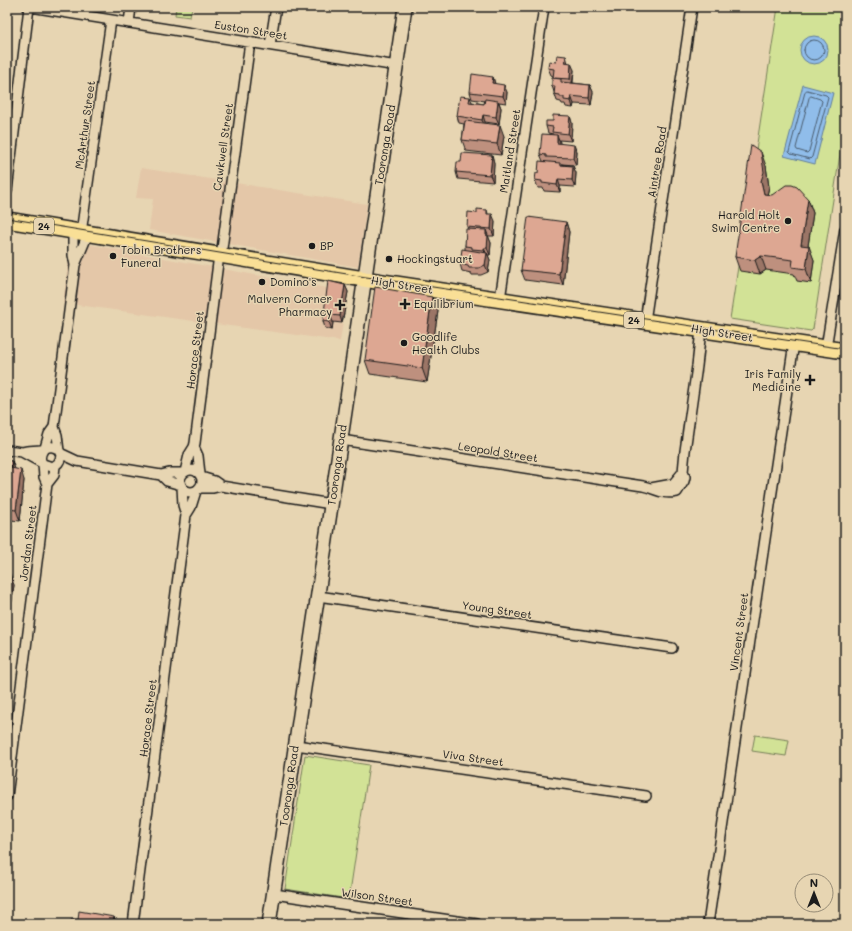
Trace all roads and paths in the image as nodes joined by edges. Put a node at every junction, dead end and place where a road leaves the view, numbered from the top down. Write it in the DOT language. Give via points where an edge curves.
graph roads {
  1 [pos="30,7"];
  2 [pos="131,7"];
  3 [pos="276,7"];
  4 [pos="405,7"];
  5 [pos="544,7"];
  6 [pos="692,7"];
  7 [pos="111,20"];
  8 [pos="129,23"];
  9 [pos="250,42"];
  10 [pos="270,45"];
  11 [pos="397,66"];
  12 [pos="7,191"];
  13 [pos="7,220"];
  14 [pos="845,228"];
  15 [pos="81,232"];
  16 [pos="220,255"];
  17 [pos="75,265"];
  18 [pos="365,279"];
  19 [pos="500,299"];
  20 [pos="645,321"];
  21 [pos="701,330"];
  22 [pos="794,344"];
  23 [pos="826,348"];
  24 [pos="845,351"];
  25 [pos="54,427"];
  26 [pos="341,440"];
  27 [pos="194,447"];
  28 [pos="44,449"];
  29 [pos="7,450"];
  30 [pos="22,452"];
  31 [pos="60,452"];
  32 [pos="77,461"];
  33 [pos="43,464"];
  34 [pos="57,465"];
  35 [pos="184,473"];
  36 [pos="200,475"];
  37 [pos="161,476"];
  38 [pos="47,484"];
  39 [pos="181,486"];
  40 [pos="221,486"];
  41 [pos="198,490"];
  42 [pos="331,504"];
  43 [pos="186,515"];
  44 [pos="318,596"];
  45 [pos="672,648"];
  46 [pos="296,744"];
  47 [pos="7,796"];
  48 [pos="646,796"];
  49 [pos="274,894"];
  50 [pos="133,924"];
  51 [pos="269,924"];
  52 [pos="477,924"];
  53 [pos="708,924"];
  1 -- 7 [label="street, Euston Street"];
  1 -- 12 [label="street"];
  2 -- 8 [label="street"];
  3 -- 10 [label="street"];
  4 -- 11 [label="main road, Tooronga Road"];
  5 -- 19 [label="street, Maitland Street"];
  6 -- 20 [label="street, Aintree Road"];
  7 -- 8 [label="street, Euston Street"];
  7 -- 15 [label="street, McArthur Street"];
  8 -- 9 [label="street, Euston Street"];
  9 -- 10 [label="street, Euston Street"];
  9 -- 16 [label="street, Cawkwell Street"];
  10 -- 11 [label="street, Euston Street"];
  11 -- 18 [label="main road, Tooronga Road"];
  13 -- 15 [label="main road, High Street / 24"];
  14 -- 23 [label="street"];
  15 -- 16 [label="main road, High Street / 24"];
  15 -- 17 [label="street"];
  15 -- 17 [label="street" via="73,255"];
  16 -- 18 [label="main road, High Street / 24"];
  16 -- 27 [label="street, Horace Street"];
  17 -- 25 [label="street"];
  18 -- 19 [label="main road, High Street / 24"];
  18 -- 26 [label="main road, Tooronga Road"];
  19 -- 20 [label="main road, High Street / 24"];
  20 -- 21 [label="main road, High Street / 24"];
  21 -- 22 [label="main road, High Street / 24"];
  21 -- 26 [label="street, Leopold Street" via="683,472 675,488 651,488"];
  22 -- 23 [label="main road, High Street / 24"];
  22 -- 53 [label="street, Vincent Street"];
  23 -- 24 [label="main road, High Street / 24"];
  25 -- 28 [label="street"];
  25 -- 31 [label="street"];
  26 -- 42 [label="main road, Tooronga Road"];
  27 -- 35 [label="street, Horace Street"];
  27 -- 36 [label="street, Horace Street" via="198,456"];
  28 -- 30 [label="street"];
  28 -- 31 [label="street" via="52,447"];
  28 -- 33 [label="street" via="40,456"];
  29 -- 30 [label="street"];
  30 -- 33 [label="street"];
  31 -- 32 [label="street"];
  31 -- 34 [label="street" via="61,459"];
  32 -- 34 [label="street"];
  32 -- 37 [label="street"];
  33 -- 34 [label="street" via="49,467"];
  33 -- 38 [label="street, Jordan Street"];
  34 -- 38 [label="street, Jordan Street" via="54,476"];
  35 -- 36 [label="street" via="193,470"];
  35 -- 37 [label="street"];
  35 -- 39 [label="street" via="180,479"];
  36 -- 40 [label="street"];
  36 -- 41 [label="street" via="202,483"];
  37 -- 39 [label="street"];
  38 -- 47 [label="street, Jordan Street"];
  39 -- 41 [label="street" via="188,492"];
  39 -- 43 [label="street, Horace Street"];
  40 -- 41 [label="street"];
  40 -- 42 [label="street"];
  41 -- 43 [label="street, Horace Street"];
  42 -- 44 [label="main road, Tooronga Road"];
  43 -- 50 [label="street, Horace Street"];
  44 -- 45 [label="street, Young Street"];
  44 -- 46 [label="main road, Tooronga Road"];
  46 -- 48 [label="street, Viva Street"];
  46 -- 49 [label="main road, Tooronga Road"];
  49 -- 51 [label="main road, Tooronga Road"];
  49 -- 52 [label="street, Wilson Street"];
}
